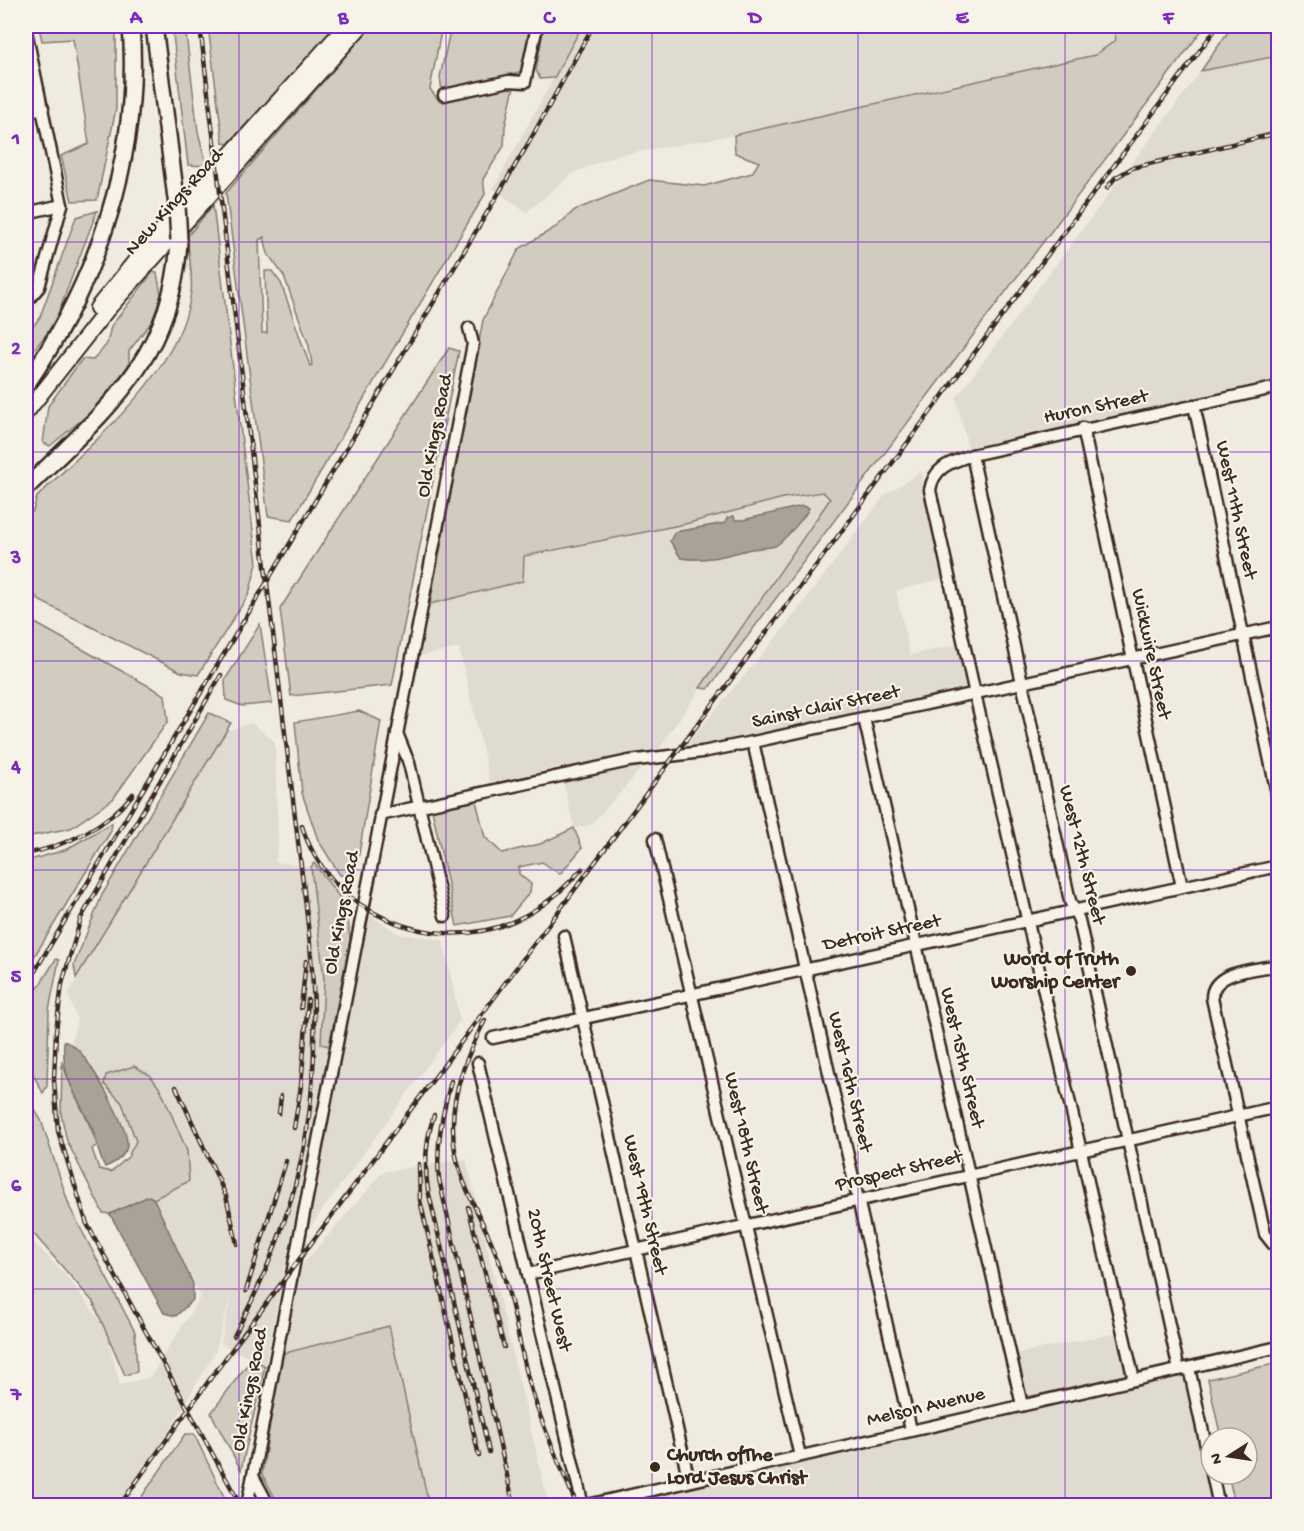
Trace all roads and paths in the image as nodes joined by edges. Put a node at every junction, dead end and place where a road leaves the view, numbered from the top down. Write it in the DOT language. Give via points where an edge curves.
graph roads {
  1 [pos="131,26"];
  2 [pos="154,26"];
  3 [pos="346,26"];
  4 [pos="361,26"];
  5 [pos="537,26"];
  6 [pos="26,31"];
  7 [pos="444,95"];
  8 [pos="43,108"];
  9 [pos="26,112"];
  10 [pos="248,144"];
  11 [pos="62,205"];
  12 [pos="26,213"];
  13 [pos="28,300"];
  14 [pos="103,307"];
  15 [pos="469,328"];
  16 [pos="26,386"];
  17 [pos="1278,387"];
  18 [pos="26,397"];
  19 [pos="1194,405"];
  20 [pos="26,413"];
  21 [pos="1083,429"];
  22 [pos="972,455"];
  23 [pos="48,466"];
  24 [pos="26,488"];
  25 [pos="26,499"];
  26 [pos="1278,627"];
  27 [pos="1243,635"];
  28 [pos="1133,659"];
  29 [pos="1022,683"];
  30 [pos="975,694"];
  31 [pos="864,718"];
  32 [pos="396,732"];
  33 [pos="753,742"];
  34 [pos="1278,798"];
  35 [pos="419,806"];
  36 [pos="380,815"];
  37 [pos="655,839"];
  38 [pos="1278,866"];
  39 [pos="1182,888"];
  40 [pos="1076,911"];
  41 [pos="445,916"];
  42 [pos="1027,922"];
  43 [pos="564,936"];
  44 [pos="916,946"];
  45 [pos="1278,965"];
  46 [pos="804,969"];
  47 [pos="692,994"];
  48 [pos="582,1018"];
  49 [pos="493,1038"];
  50 [pos="478,1062"];
  51 [pos="1278,1107"];
  52 [pos="1238,1116"];
  53 [pos="1129,1141"];
  54 [pos="1081,1151"];
  55 [pos="970,1175"];
  56 [pos="858,1200"];
  57 [pos="746,1225"];
  58 [pos="1276,1245"];
  59 [pos="636,1250"];
  60 [pos="528,1274"];
  61 [pos="1278,1347"];
  62 [pos="1184,1369"];
  63 [pos="1134,1380"];
  64 [pos="1022,1405"];
  65 [pos="1199,1426"];
  66 [pos="910,1430"];
  67 [pos="800,1456"];
  68 [pos="253,1476"];
  69 [pos="689,1481"];
  70 [pos="1215,1486"];
  71 [pos="247,1506"];
  72 [pos="269,1506"];
  73 [pos="583,1506"];
  74 [pos="1219,1506"];
  1 -- 16 [label="highway" via="128,129 106,229 65,325"];
  2 -- 23 [label="highway, bridge" via="177,206 176,273 168,306 147,357 123,391"];
  3 -- 10 [label="main road, New Kings Road"];
  4 -- 10 [label="main road, New Kings Road"];
  5 -- 7 [label="street" via="525,82 509,81"];
  6 -- 8 [label="street"];
  8 -- 9 [label="street"];
  8 -- 11 [label="street"];
  10 -- 14 [label="main road, New Kings Road"];
  11 -- 12 [label="street"];
  11 -- 13 [label="street" via="39,286"];
  14 -- 18 [label="main road, New Kings Road"];
  14 -- 20 [label="main road, New Kings Road"];
  15 -- 32 [label="street, Old Kings Road" via="472,344"];
  17 -- 19 [label="street, Huron Street"];
  19 -- 21 [label="street, Huron Street"];
  19 -- 27 [label="street, West 11th Street"];
  21 -- 22 [label="street, Huron Street"];
  21 -- 28 [label="street, Wickwire Street"];
  22 -- 29 [label="street, West 12th Street"];
  22 -- 30 [label="street, Huron Street" via="944,465 935,473 930,498"];
  23 -- 24 [label="highway"];
  23 -- 25 [label="street"];
  26 -- 27 [label="street, Sainst Clair Street"];
  27 -- 28 [label="street, Sainst Clair Street"];
  27 -- 34 [label="street, West 11th Street"];
  28 -- 29 [label="street, Sainst Clair Street"];
  28 -- 39 [label="street, Wickwire Street"];
  29 -- 30 [label="street, Sainst Clair Street"];
  29 -- 40 [label="street, West 12th Street"];
  30 -- 31 [label="street, Sainst Clair Street"];
  30 -- 42 [label="street"];
  31 -- 33 [label="street, Sainst Clair Street"];
  31 -- 44 [label="street, West 15th Street"];
  32 -- 35 [label="street" via="409,763"];
  32 -- 36 [label="street, Old Kings Road"];
  33 -- 35 [label="street, Sainst Clair Street" via="629,761"];
  33 -- 46 [label="street, West 16th Street"];
  35 -- 36 [label="street, Sainst Clair Street"];
  35 -- 41 [label="street"];
  36 -- 68 [label="street, Old Kings Road"];
  37 -- 47 [label="street, West 18th Street"];
  38 -- 39 [label="street, Detroit Street"];
  39 -- 40 [label="street, Detroit Street"];
  40 -- 42 [label="street, Detroit Street"];
  40 -- 53 [label="street, West 12th Street"];
  42 -- 44 [label="street, Detroit Street"];
  42 -- 54 [label="street"];
  43 -- 48 [label="street, West 19th Street"];
  44 -- 46 [label="street, Detroit Street"];
  44 -- 55 [label="street, West 15th Street"];
  45 -- 52 [label="street" via="1223,978 1214,987 1212,998"];
  46 -- 47 [label="street, Detroit Street"];
  46 -- 56 [label="street, West 16th Street"];
  47 -- 48 [label="street, Detroit Street"];
  47 -- 57 [label="street, West 18th Street"];
  48 -- 49 [label="street, Detroit Street"];
  48 -- 59 [label="street, West 19th Street"];
  50 -- 60 [label="street, 20th Street West"];
  51 -- 52 [label="street, Prospect Street"];
  52 -- 53 [label="street, Prospect Street"];
  52 -- 58 [label="street" via="1265,1234"];
  53 -- 54 [label="street, Prospect Street"];
  53 -- 62 [label="street, West 12th Street"];
  54 -- 55 [label="street, Prospect Street"];
  54 -- 63 [label="street"];
  55 -- 56 [label="street, Prospect Street"];
  55 -- 64 [label="street, West 15th Street"];
  56 -- 57 [label="street, Prospect Street"];
  56 -- 66 [label="street, West 16th Street"];
  57 -- 59 [label="street, Prospect Street"];
  57 -- 67 [label="street, West 18th Street"];
  59 -- 60 [label="street, Prospect Street"];
  59 -- 69 [label="street, West 19th Street"];
  60 -- 73 [label="street, 20th Street West"];
  61 -- 62 [label="street, Melson Avenue"];
  62 -- 63 [label="street, Melson Avenue"];
  62 -- 65 [label="street, West 12th Street"];
  63 -- 64 [label="street, Melson Avenue"];
  64 -- 66 [label="street, Melson Avenue"];
  66 -- 67 [label="street, Melson Avenue"];
  67 -- 69 [label="street, Melson Avenue"];
  68 -- 71 [label="street, Old Kings Road"];
  68 -- 72 [label="street"];
  69 -- 73 [label="street, Melson Avenue"];
  70 -- 74 [label="street"];
}
